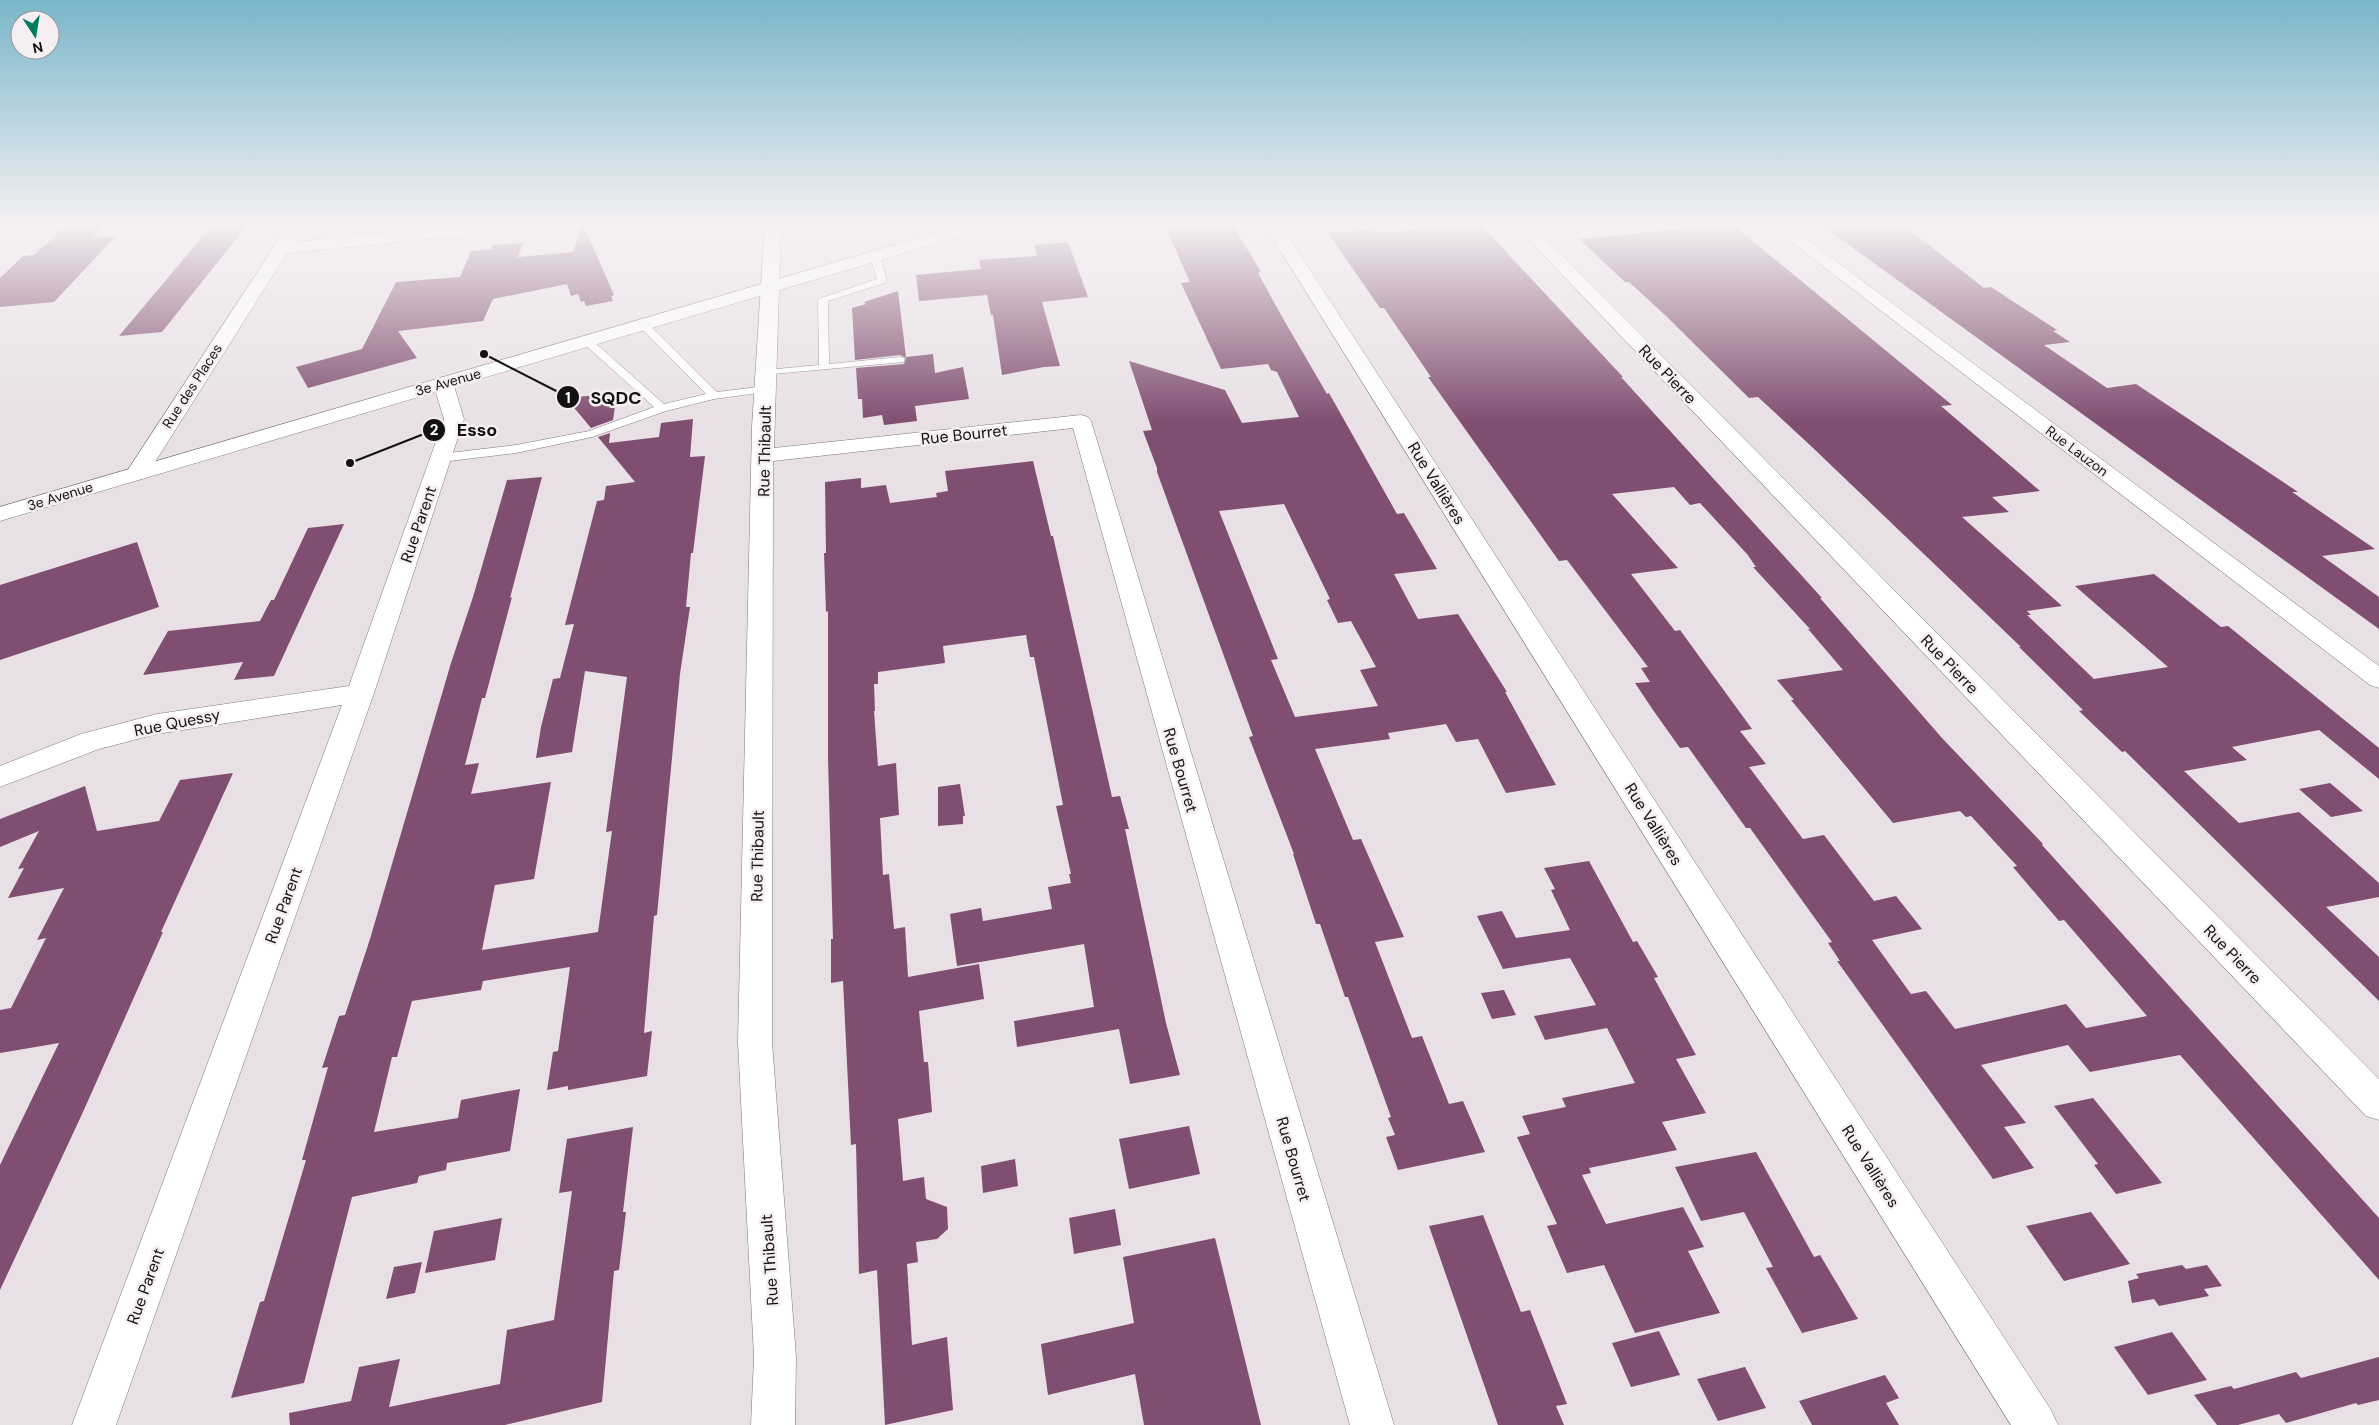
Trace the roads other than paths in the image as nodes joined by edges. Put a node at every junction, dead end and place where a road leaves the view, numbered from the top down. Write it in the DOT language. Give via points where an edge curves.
graph roads {
  1 [pos="254,290"];
  2 [pos="755,290"];
  3 [pos="770,290"];
  4 [pos="851,290"];
  5 [pos="1314,290"];
  6 [pos="1587,290"];
  7 [pos="1864,290"];
  8 [pos="643,324"];
  9 [pos="588,341"];
  10 [pos="900,360"];
  11 [pos="824,368"];
  12 [pos="765,381"];
  13 [pos="442,383"];
  14 [pos="714,396"];
  15 [pos="662,408"];
  16 [pos="763,456"];
  17 [pos="441,458"];
  18 [pos="137,473"];
  19 [pos="0,514"];
  20 [pos="2379,679"];
  21 [pos="360,693"];
  22 [pos="0,777"];
  23 [pos="2379,1104"];
  24 [pos="94,1425"];
  25 [pos="773,1425"];
  26 [pos="1372,1425"];
  27 [pos="2036,1425"];
  1 -- 18 [label="street, Rue des Places"];
  2 -- 8 [label="street, 3e Avenue"];
  3 -- 12 [label="street, Rue Thibault"];
  4 -- 11 [label="lane" via="823,299"];
  5 -- 27 [label="street, Rue Vallières"];
  6 -- 23 [label="street, Rue Pierre"];
  7 -- 20 [label="street, Rue Lauzon"];
  8 -- 9 [label="street, 3e Avenue"];
  8 -- 14 [label="lane"];
  9 -- 13 [label="street, 3e Avenue"];
  9 -- 15 [label="lane"];
  10 -- 11 [label="lane"];
  11 -- 12 [label="lane"];
  12 -- 14 [label="lane"];
  12 -- 16 [label="street, Rue Thibault"];
  13 -- 17 [label="street, Rue Parent" via="454,419"];
  13 -- 18 [label="street, 3e Avenue"];
  14 -- 15 [label="lane"];
  15 -- 17 [label="lane" via="592,434 516,449"];
  16 -- 25 [label="street, Rue Thibault" via="755,1042 775,1357"];
  16 -- 26 [label="street, Rue Bourret" via="1081,422"];
  17 -- 21 [label="street, Rue Parent"];
  18 -- 19 [label="street, 3e Avenue"];
  21 -- 22 [label="street, Rue Quessy" via="158,724 91,741"];
  21 -- 24 [label="street, Rue Parent"];
}
